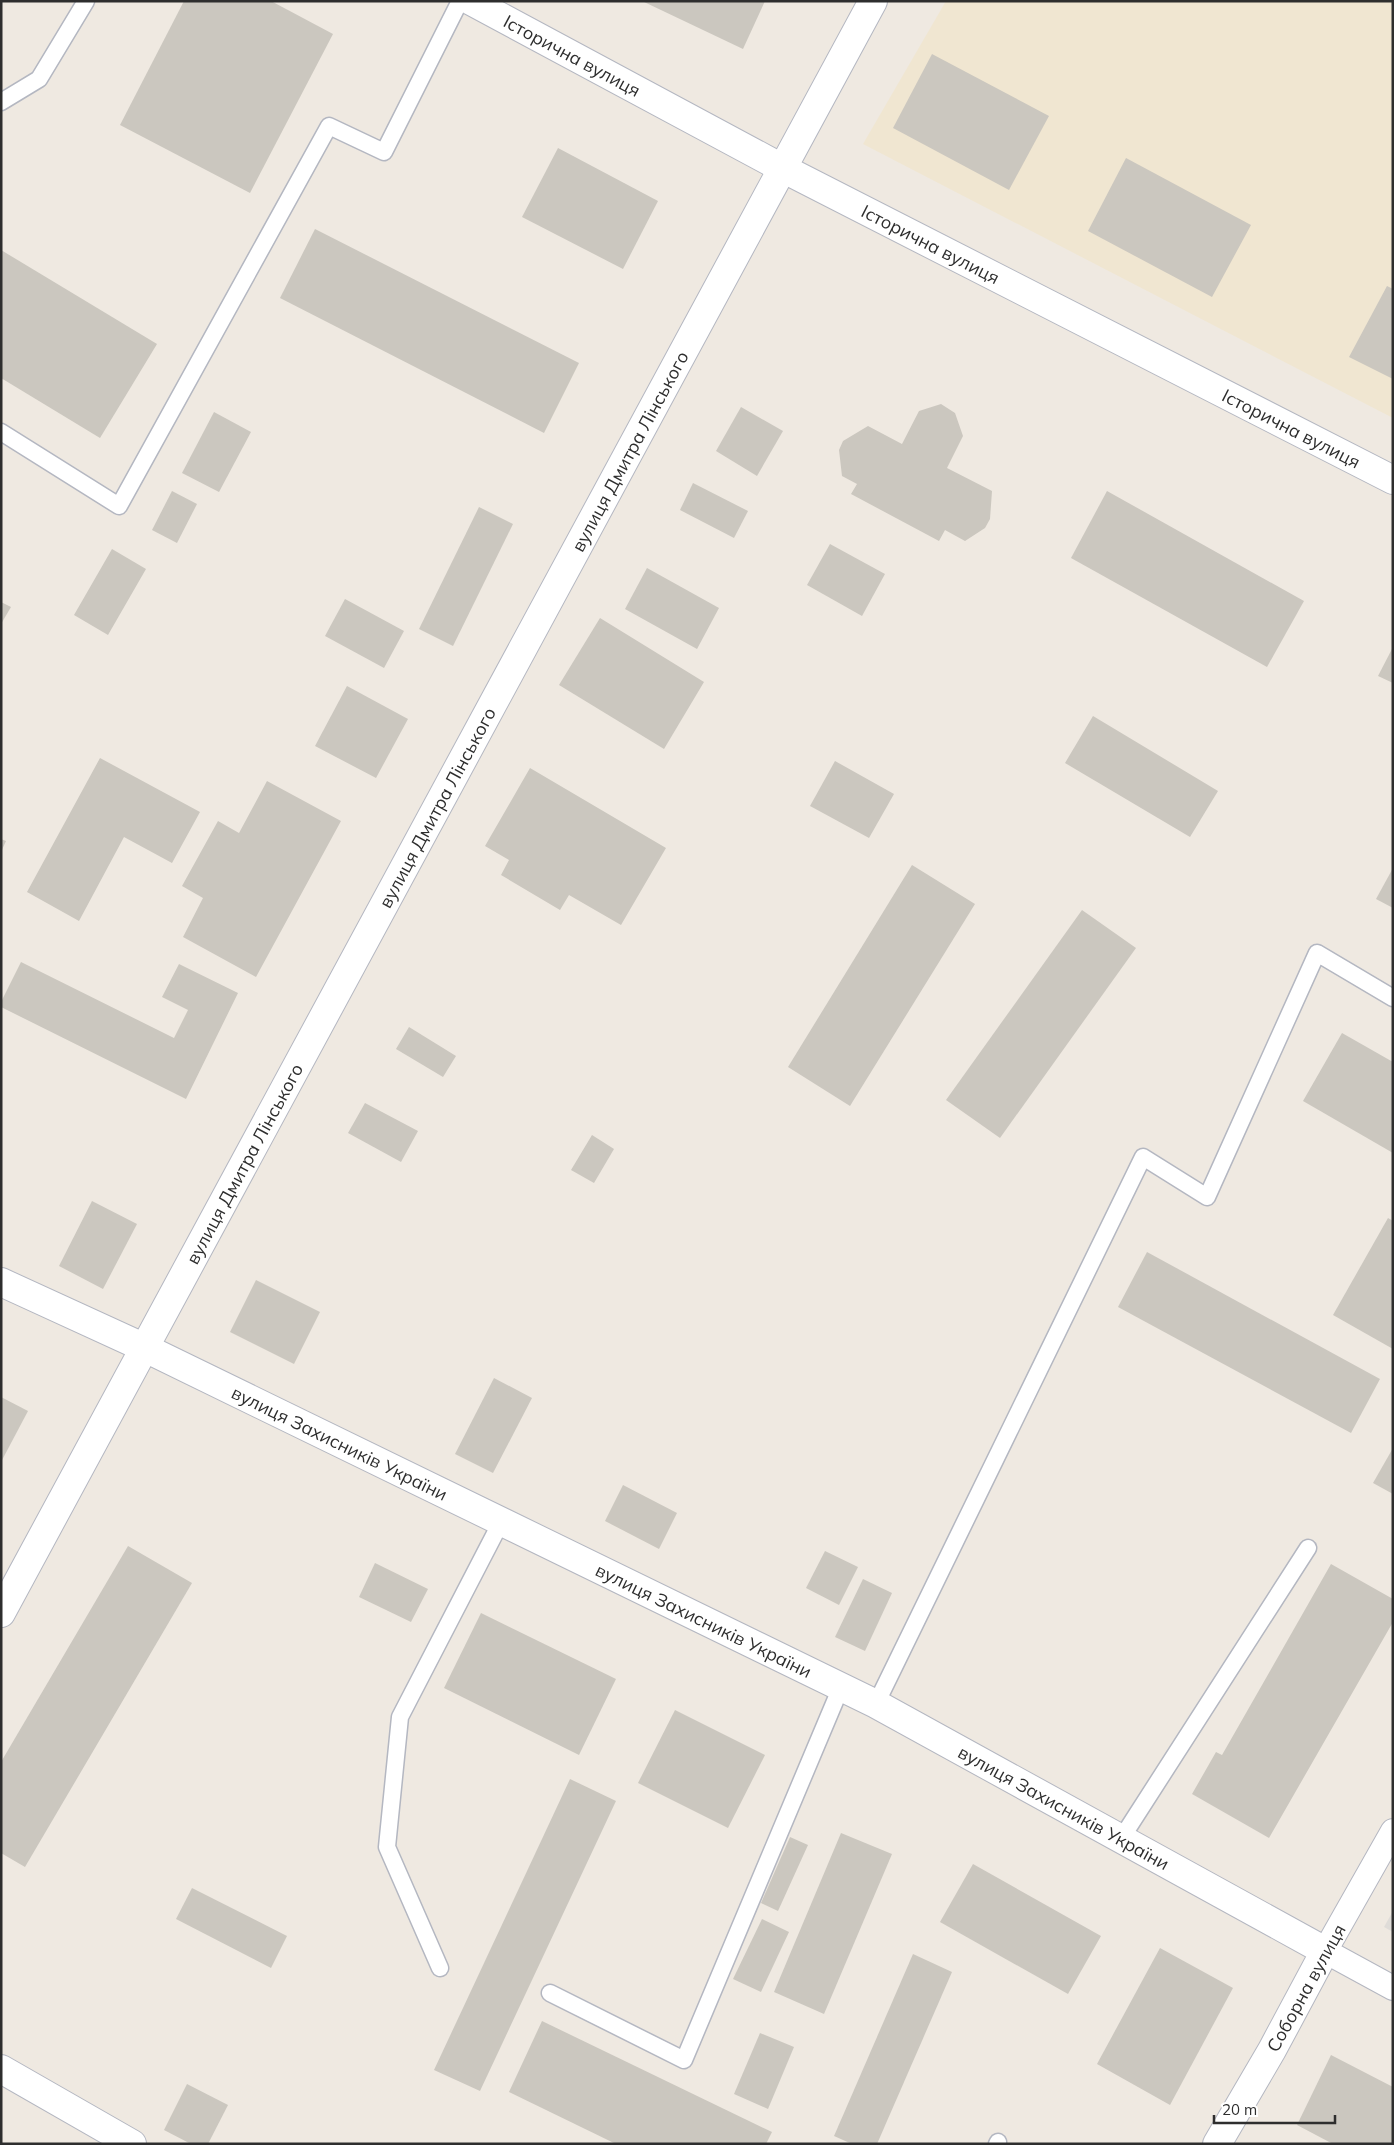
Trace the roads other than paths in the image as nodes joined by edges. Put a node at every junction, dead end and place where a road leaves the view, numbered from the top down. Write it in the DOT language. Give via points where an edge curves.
graph roads {
  1 [pos="86,1"];
  2 [pos="460,1"];
  3 [pos="471,1"];
  4 [pos="873,1"];
  5 [pos="1,102"];
  6 [pos="782,168"];
  7 [pos="1,432"];
  8 [pos="1393,480"];
  9 [pos="1393,998"];
  10 [pos="1,1282"];
  11 [pos="144,1348"];
  12 [pos="501,1522"];
  13 [pos="1308,1548"];
  14 [pos="1,1613"];
  15 [pos="841,1687"];
  16 [pos="876,1704"];
  17 [pos="1393,1831"];
  18 [pos="1121,1839"];
  19 [pos="1325,1951"];
  20 [pos="440,1968"];
  21 [pos="1393,1988"];
  22 [pos="550,1993"];
  23 [pos="1,2069"];
  24 [pos="1225,2141"];
  25 [pos="132,2144"];
  1 -- 5 [label="lane" via="39,79"];
  2 -- 7 [label="lane" via="384,152 329,126 119,506"];
  3 -- 6 [label="street, Історична вулиця"];
  4 -- 6 [label="street, вулиця Дмитра Лінського"];
  6 -- 8 [label="street, Історична вулиця"];
  6 -- 11 [label="street, вулиця Дмитра Лінського"];
  9 -- 16 [label="lane" via="1317,953 1207,1197 1143,1157"];
  10 -- 11 [label="street, вулиця Захисників України"];
  11 -- 12 [label="street, вулиця Захисників України"];
  11 -- 14 [label="street, вулиця Дмитра Лінського"];
  12 -- 15 [label="street, вулиця Захисників України"];
  12 -- 20 [label="lane" via="400,1717 387,1847"];
  13 -- 18 [label="lane"];
  15 -- 16 [label="street, вулиця Захисників України"];
  15 -- 22 [label="lane" via="684,2060"];
  16 -- 18 [label="street, вулиця Захисників України"];
  17 -- 19 [label="street, Соборна вулиця"];
  18 -- 19 [label="street, вулиця Захисників України"];
  19 -- 21 [label="street, вулиця Захисників України"];
  19 -- 24 [label="street, Соборна вулиця"];
  23 -- 25 [label="street"];
}
